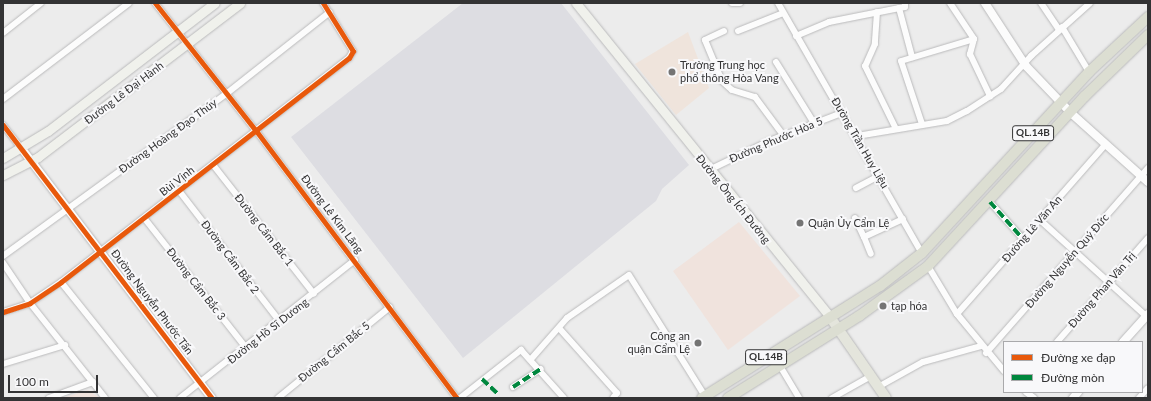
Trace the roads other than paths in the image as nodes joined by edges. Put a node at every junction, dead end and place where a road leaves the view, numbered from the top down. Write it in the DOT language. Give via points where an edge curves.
graph roads {
  1 [pos="41,3"];
  2 [pos="129,3"];
  3 [pos="155,3"];
  4 [pos="215,3"];
  5 [pos="240,3"];
  6 [pos="323,3"];
  7 [pos="576,3"];
  8 [pos="732,3"];
  9 [pos="740,3"];
  10 [pos="778,3"];
  11 [pos="905,3"];
  12 [pos="950,3"];
  13 [pos="985,3"];
  14 [pos="1041,3"];
  15 [pos="1090,3"];
  16 [pos="899,8"];
  17 [pos="330,12"];
  18 [pos="877,12"];
  19 [pos="781,14"];
  20 [pos="1148,17"];
  21 [pos="1061,28"];
  22 [pos="724,31"];
  23 [pos="738,31"];
  24 [pos="3,33"];
  25 [pos="178,33"];
  26 [pos="1148,35"];
  27 [pos="796,36"];
  28 [pos="974,40"];
  29 [pos="187,47"];
  30 [pos="912,57"];
  31 [pos="776,62"];
  32 [pos="1026,66"];
  33 [pos="1089,72"];
  34 [pos="226,94"];
  35 [pos="990,96"];
  36 [pos="3,99"];
  37 [pos="1060,102"];
  38 [pos="844,112"];
  39 [pos="1071,113"];
  40 [pos="814,123"];
  41 [pos="922,124"];
  42 [pos="3,125"];
  43 [pos="894,127"];
  44 [pos="257,132"];
  45 [pos="784,135"];
  46 [pos="857,136"];
  47 [pos="1106,144"];
  48 [pos="22,150"];
  49 [pos="3,158"];
  50 [pos="30,162"];
  51 [pos="214,166"];
  52 [pos="1148,168"];
  53 [pos="709,170"];
  54 [pos="3,175"];
  55 [pos="879,176"];
  56 [pos="1141,176"];
  57 [pos="1148,182"];
  58 [pos="856,188"];
  59 [pos="180,192"];
  60 [pos="990,202"];
  61 [pos="66,210"];
  62 [pos="855,218"];
  63 [pos="145,219"];
  64 [pos="903,219"];
  65 [pos="1040,220"];
  66 [pos="864,237"];
  67 [pos="1148,238"];
  68 [pos="1023,239"];
  69 [pos="101,252"];
  70 [pos="1076,252"];
  71 [pos="922,253"];
  72 [pos="871,254"];
  73 [pos="3,256"];
  74 [pos="355,260"];
  75 [pos="3,263"];
  76 [pos="928,266"];
  77 [pos="61,282"];
  78 [pos="1109,282"];
  79 [pos="314,294"];
  80 [pos="30,303"];
  81 [pos="390,307"];
  82 [pos="3,312"];
  83 [pos="957,314"];
  84 [pos="1147,316"];
  85 [pos="830,317"];
  86 [pos="280,322"];
  87 [pos="559,328"];
  88 [pos="839,329"];
  89 [pos="1058,341"];
  90 [pos="1124,341"];
  91 [pos="65,345"];
  92 [pos="981,346"];
  93 [pos="247,349"];
  94 [pos="986,353"];
  95 [pos="532,358"];
  96 [pos="3,364"];
  97 [pos="780,366"];
  98 [pos="541,369"];
  99 [pos="1003,371"];
  100 [pos="871,376"];
  101 [pos="93,382"];
  102 [pos="201,383"];
  103 [pos="513,387"];
  104 [pos="878,387"];
  105 [pos="1148,388"];
  106 [pos="704,397"];
  107 [pos="50,398"];
  108 [pos="105,398"];
  109 [pos="154,398"];
  110 [pos="180,398"];
  111 [pos="212,398"];
  112 [pos="278,398"];
  113 [pos="458,398"];
  114 [pos="564,398"];
  115 [pos="613,398"];
  116 [pos="728,398"];
  117 [pos="799,398"];
  118 [pos="832,398"];
  119 [pos="886,398"];
  120 [pos="1139,398"];
  1 -- 24 [label="street"];
  2 -- 36 [label="street"];
  3 -- 25 [label="street, Đường Lê Kim Lăng"];
  4 -- 25 [label="main road, Đường Lê Đại Hành"];
  5 -- 29 [label="main road, Đường Lê Đại Hành"];
  6 -- 17 [label="street"];
  7 -- 53 [label="main road, Đường Ông Ích Đường"];
  8 -- 9 [label="street"];
  10 -- 19 [label="street, Đường Trần Huy Liệu"];
  11 -- 16 [label="street" via="905,7"];
  12 -- 28 [label="street"];
  13 -- 32 [label="street"];
  14 -- 21 [label="street"];
  15 -- 21 [label="street"];
  16 -- 18 [label="street"];
  16 -- 30 [label="street"];
  17 -- 34 [label="street, Đường Hoàng Đạo Thúy"];
  17 -- 44 [label="street, Bùi Vịnh" via="353,50 349,58"];
  18 -- 27 [label="street" via="828,22"];
  18 -- 43 [label="street" via="875,44 865,66"];
  19 -- 23 [label="street"];
  19 -- 27 [label="street, Đường Trần Huy Liệu"];
  20 -- 33 [label="highway, QL.14B"];
  21 -- 32 [label="street" via="1031,56"];
  21 -- 33 [label="street"];
  22 -- 45 [label="street" via="705,40 722,81 732,90 755,97"];
  25 -- 29 [label="street, Đường Lê Kim Lăng"];
  25 -- 48 [label="main road, Đường Lê Đại Hành"];
  26 -- 39 [label="highway, QL.14B"];
  27 -- 38 [label="street, Đường Trần Huy Liệu"];
  28 -- 30 [label="street" via="945,51"];
  28 -- 35 [label="street" via="970,54"];
  29 -- 34 [label="street, Đường Lê Kim Lăng"];
  29 -- 50 [label="main road, Đường Lê Đại Hành"];
  30 -- 41 [label="street" via="901,61"];
  31 -- 40 [label="street"];
  32 -- 35 [label="street"];
  32 -- 37 [label="street"];
  33 -- 37 [label="highway, QL.14B"];
  34 -- 44 [label="street, Đường Lê Kim Lăng"];
  34 -- 61 [label="street, Đường Hoàng Đạo Thúy"];
  35 -- 41 [label="street" via="947,121"];
  37 -- 39 [label="street"];
  37 -- 71 [label="highway, QL.14B"];
  38 -- 40 [label="street, Đường Phước Hòa 5"];
  38 -- 46 [label="street, Đường Trần Huy Liệu"];
  39 -- 47 [label="street"];
  39 -- 60 [label="highway, QL.14B"];
  40 -- 45 [label="street, Đường Phước Hòa 5"];
  41 -- 43 [label="street"];
  42 -- 48 [label="street"];
  43 -- 46 [label="street"];
  44 -- 51 [label="street, Bùi Vịnh"];
  44 -- 74 [label="street, Đường Lê Kim Lăng"];
  45 -- 53 [label="street, Đường Phước Hòa 5"];
  46 -- 55 [label="street, Đường Trần Huy Liệu"];
  47 -- 56 [label="street"];
  47 -- 65 [label="street, Đường Lê Văn An"];
  48 -- 49 [label="main road, Đường Lê Đại Hành"];
  48 -- 50 [label="street, Đường Nguyễn Phước Tấn"];
  50 -- 54 [label="main road, Đường Lê Đại Hành"];
  50 -- 61 [label="street, Đường Nguyễn Phước Tấn"];
  51 -- 59 [label="street, Bùi Vịnh"];
  51 -- 79 [label="street, Đường Cẩm Bắc 1"];
  52 -- 56 [label="street, Đường Nguyễn Quý Đức"];
  53 -- 85 [label="main road, Đường Ông Ích Đường"];
  55 -- 58 [label="street"];
  55 -- 64 [label="street, Đường Trần Huy Liệu"];
  56 -- 57 [label="street"];
  56 -- 70 [label="street, Đường Nguyễn Quý Đức"];
  59 -- 63 [label="street, Bùi Vịnh"];
  59 -- 86 [label="street, Đường Cẩm Bắc 2"];
  60 -- 68 [label="street"];
  60 -- 76 [label="highway, QL.14B"];
  61 -- 69 [label="street, Đường Nguyễn Phước Tấn"];
  61 -- 73 [label="street, Đường Hoàng Đạo Thúy"];
  62 -- 66 [label="street"];
  63 -- 69 [label="street, Bùi Vịnh"];
  63 -- 93 [label="street, Đường Cẩm Bắc 3"];
  64 -- 66 [label="street"];
  64 -- 71 [label="street, Đường Trần Huy Liệu"];
  65 -- 68 [label="street, Đường Lê Văn An"];
  65 -- 70 [label="street"];
  66 -- 72 [label="street"];
  67 -- 78 [label="street, Đường Phan Văn Trị"];
  68 -- 83 [label="street, Đường Lê Văn An"];
  69 -- 77 [label="street, Bùi Vịnh"];
  69 -- 102 [label="street, Đường Nguyễn Phước Tấn"];
  70 -- 78 [label="street"];
  70 -- 94 [label="street, Đường Nguyễn Quý Đức"];
  71 -- 85 [label="highway, QL.14B"];
  74 -- 79 [label="street, Đường Hồ Sĩ Dương"];
  74 -- 81 [label="street, Đường Lê Kim Lăng"];
  75 -- 80 [label="street"];
  76 -- 83 [label="street"];
  76 -- 88 [label="highway, QL.14B"];
  77 -- 80 [label="street, Bùi Vịnh"];
  77 -- 109 [label="street"];
  78 -- 84 [label="street"];
  78 -- 89 [label="street, Đường Phan Văn Trị"];
  79 -- 86 [label="street, Đường Hồ Sĩ Dương"];
  80 -- 82 [label="street, Bùi Vịnh"];
  80 -- 91 [label="street"];
  81 -- 112 [label="street, Đường Cẩm Bắc 5"];
  81 -- 113 [label="street, Đường Lê Kim Lăng"];
  83 -- 92 [label="street"];
  84 -- 90 [label="street"];
  85 -- 88 [label="main road, Đường Ông Ích Đường"];
  85 -- 106 [label="highway, QL.14B"];
  86 -- 93 [label="street, Đường Hồ Sĩ Dương"];
  87 -- 95 [label="street"];
  87 -- 106 [label="street" via="566,318 631,276"];
  87 -- 115 [label="street" via="616,393"];
  88 -- 97 [label="highway, QL.14B"];
  88 -- 100 [label="main road, Đường Ông Ích Đường"];
  91 -- 96 [label="street"];
  91 -- 101 [label="street"];
  92 -- 94 [label="street"];
  92 -- 104 [label="street" via="923,362"];
  93 -- 102 [label="street, Đường Hồ Sĩ Dương"];
  94 -- 99 [label="street"];
  95 -- 98 [label="street"];
  95 -- 113 [label="street" via="526,352 517,351"];
  97 -- 116 [label="highway, QL.14B"];
  97 -- 117 [label="street"];
  98 -- 103 [label="street"];
  98 -- 114 [label="street"];
  100 -- 104 [label="main road, Đường Ông Ích Đường"];
  100 -- 118 [label="street"];
  101 -- 107 [label="street"];
  101 -- 108 [label="street"];
  102 -- 110 [label="street, Đường Hồ Sĩ Dương"];
  102 -- 111 [label="street, Đường Nguyễn Phước Tấn"];
  104 -- 119 [label="main road, Đường Ông Ích Đường"];
  105 -- 120 [label="street"];
}
